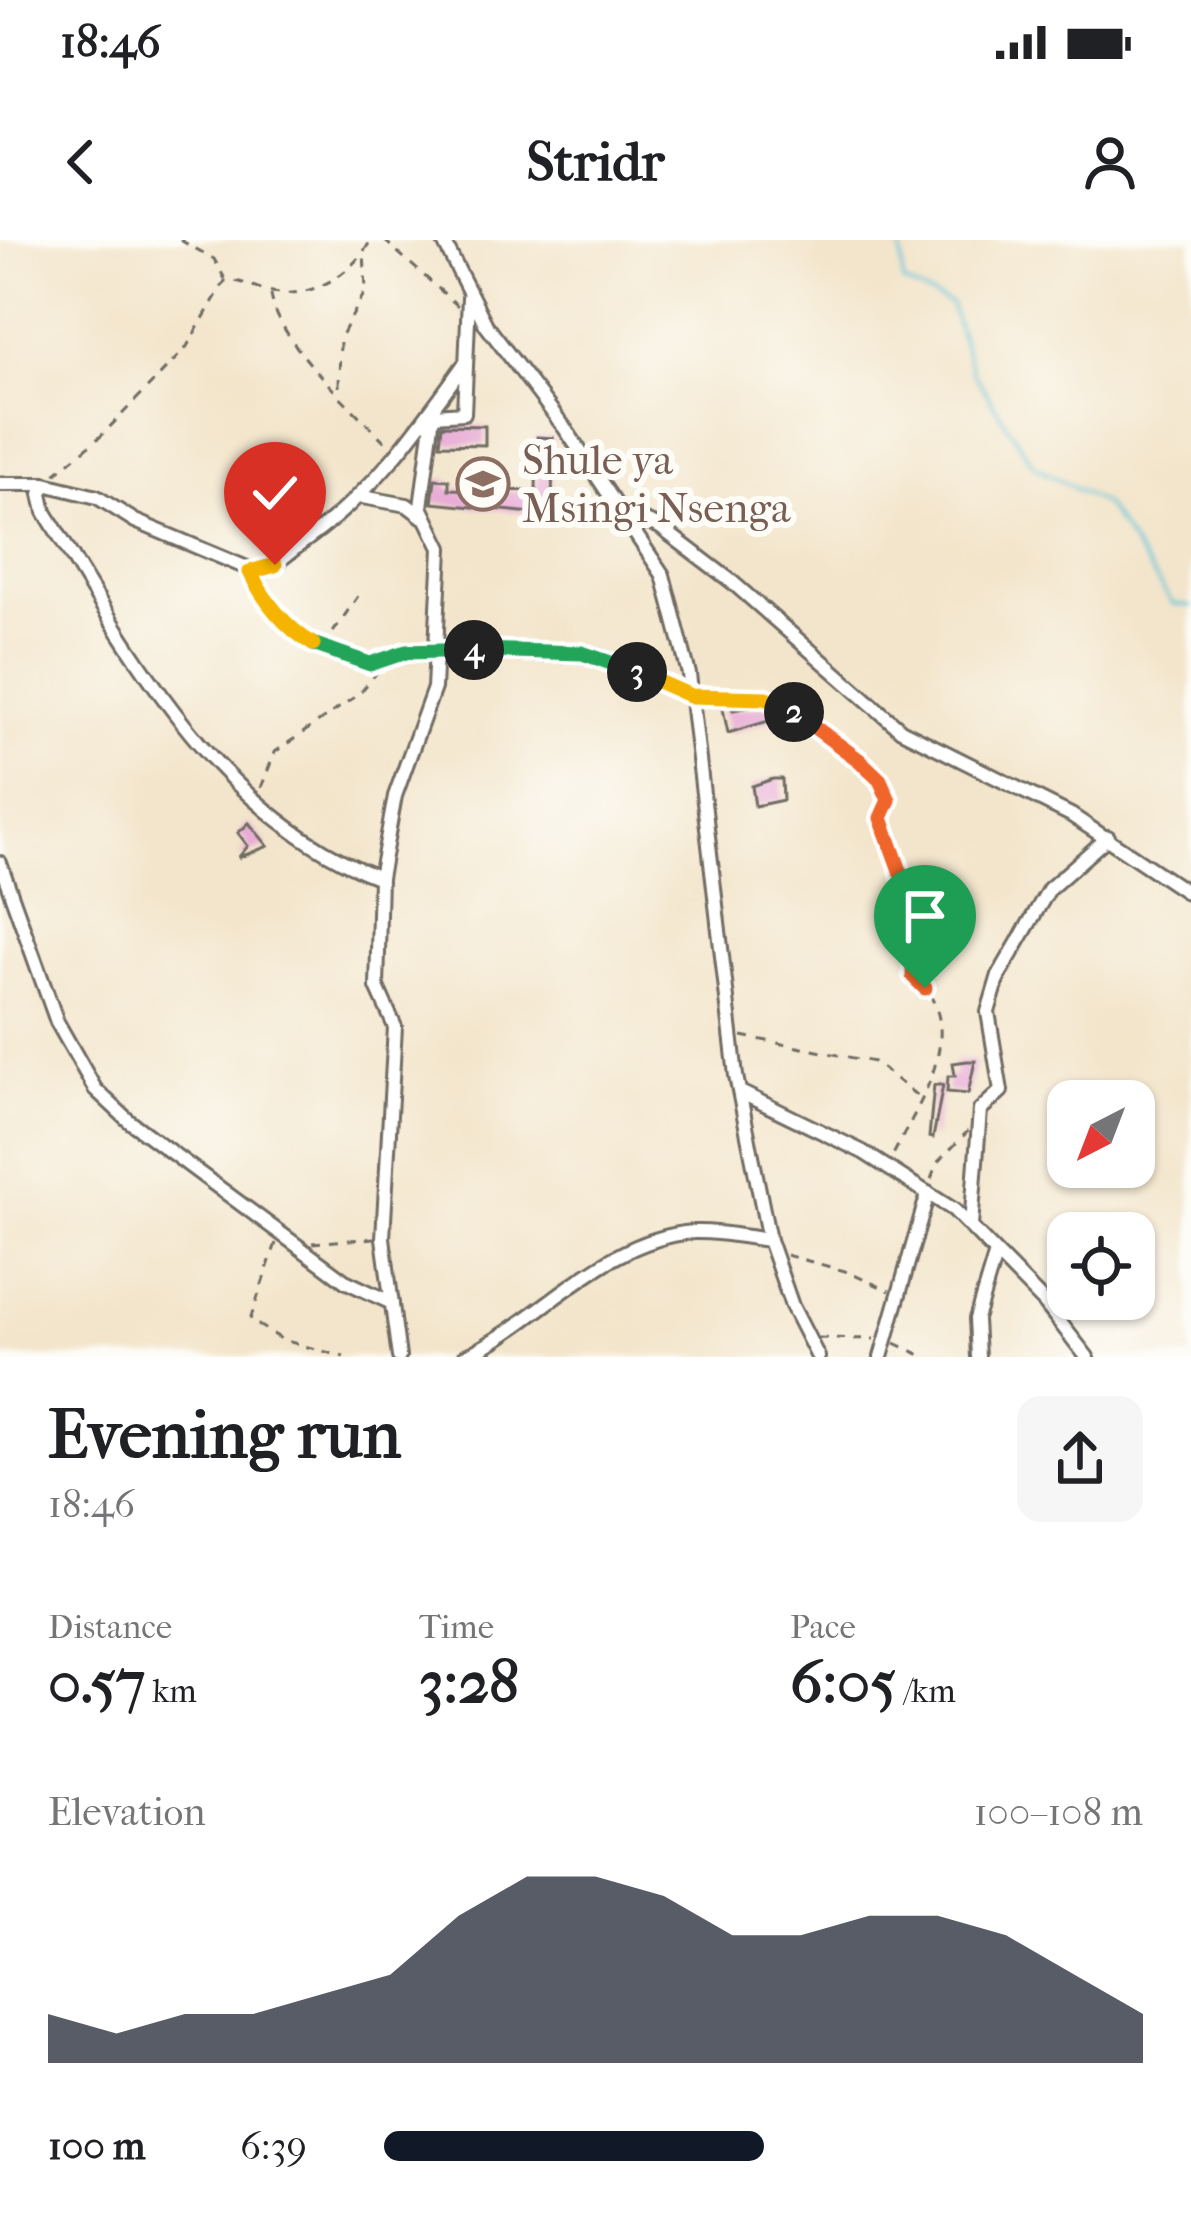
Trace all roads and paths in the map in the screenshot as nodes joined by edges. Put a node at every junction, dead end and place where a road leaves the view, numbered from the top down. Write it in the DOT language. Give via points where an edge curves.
graph roads {
  1 [pos="180,240"];
  2 [pos="370,240"];
  3 [pos="384,240"];
  4 [pos="443,240"];
  5 [pos="364,252"];
  6 [pos="225,281"];
  7 [pos="271,291"];
  8 [pos="469,296"];
  9 [pos="468,316"];
  10 [pos="466,364"];
  11 [pos="338,389"];
  12 [pos="397,456"];
  13 [pos="0,484"];
  14 [pos="45,484"];
  15 [pos="362,497"];
  16 [pos="616,509"];
  17 [pos="424,518"];
  18 [pos="250,572"];
  19 [pos="358,596"];
  20 [pos="322,649"];
  21 [pos="436,649"];
  22 [pos="386,660"];
  23 [pos="691,696"];
  24 [pos="261,802"];
  25 [pos="1108,838"];
  26 [pos="0,863"];
  27 [pos="380,878"];
  28 [pos="1191,895"];
  29 [pos="730,1033"];
  30 [pos="740,1092"];
  31 [pos="921,1100"];
  32 [pos="980,1116"];
  33 [pos="887,1168"];
  34 [pos="928,1192"];
  35 [pos="971,1226"];
  36 [pos="281,1231"];
  37 [pos="383,1238"];
  38 [pos="298,1244"];
  39 [pos="771,1246"];
  40 [pos="995,1256"];
  41 [pos="897,1295"];
  42 [pos="392,1303"];
  43 [pos="811,1340"];
  44 [pos="887,1342"];
  45 [pos="344,1357"];
  46 [pos="399,1357"];
  47 [pos="464,1357"];
  48 [pos="818,1357"];
  49 [pos="881,1357"];
  50 [pos="925,1357"];
  51 [pos="978,1357"];
  52 [pos="1087,1357"];
  1 -- 6 [label="path" via="214,259"];
  2 -- 5 [label="path"];
  3 -- 9 [label="path"];
  4 -- 8 [label="street"];
  5 -- 7 [label="path" via="316,287"];
  5 -- 11 [label="path" via="366,290 340,339"];
  6 -- 7 [label="path"];
  6 -- 14 [label="path" via="186,348"];
  7 -- 11 [label="path" via="281,329"];
  8 -- 9 [label="street"];
  8 -- 16 [label="street"];
  9 -- 10 [label="street"];
  10 -- 12 [label="street"];
  10 -- 17 [label="street" via="464,413 433,415"];
  11 -- 12 [label="path"];
  12 -- 15 [label="street"];
  13 -- 14 [label="street"];
  14 -- 18 [label="street" via="97,497"];
  14 -- 24 [label="street" via="46,512 169,711"];
  15 -- 17 [label="street" via="407,505"];
  15 -- 18 [label="street" via="275,565"];
  16 -- 23 [label="street" via="658,562"];
  16 -- 25 [label="street" via="660,527 702,559 901,730"];
  17 -- 21 [label="street" via="441,548"];
  18 -- 20 [label="path" via="274,610"];
  19 -- 20 [label="path"];
  20 -- 22 [label="path" via="370,664"];
  21 -- 22 [label="path"];
  21 -- 23 [label="street" via="598,656"];
  21 -- 27 [label="street" via="433,703 394,796"];
  22 -- 24 [label="path" via="359,694 274,752"];
  23 -- 29 [label="street"];
  23 -- 31 [label="path" via="776,702 884,787 881,822 914,909 913,976 932,998 937,1022"];
  24 -- 27 [label="street" via="338,860"];
  25 -- 28 [label="street"];
  25 -- 32 [label="street" via="1049,890 999,975 988,1012 1001,1091"];
  26 -- 36 [label="street" via="57,1022 95,1089"];
  27 -- 37 [label="street" via="377,987 395,1027"];
  29 -- 30 [label="street"];
  29 -- 31 [label="path" via="874,1062"];
  30 -- 33 [label="street"];
  30 -- 39 [label="street"];
  31 -- 33 [label="path"];
  32 -- 34 [label="path" via="938,1162"];
  32 -- 35 [label="street"];
  33 -- 34 [label="street"];
  34 -- 35 [label="street"];
  34 -- 41 [label="street"];
  35 -- 40 [label="street"];
  36 -- 38 [label="street"];
  36 -- 45 [label="path" via="250,1320 283,1340"];
  37 -- 38 [label="path"];
  37 -- 42 [label="street"];
  38 -- 42 [label="street"];
  39 -- 41 [label="path"];
  39 -- 43 [label="street"];
  39 -- 47 [label="street" via="693,1232 646,1246"];
  40 -- 51 [label="street" via="980,1297"];
  40 -- 52 [label="street" via="1031,1286"];
  41 -- 44 [label="street"];
  42 -- 46 [label="street"];
  43 -- 44 [label="path" via="843,1334"];
  43 -- 48 [label="street"];
  44 -- 49 [label="street"];
  44 -- 50 [label="path"];
}
